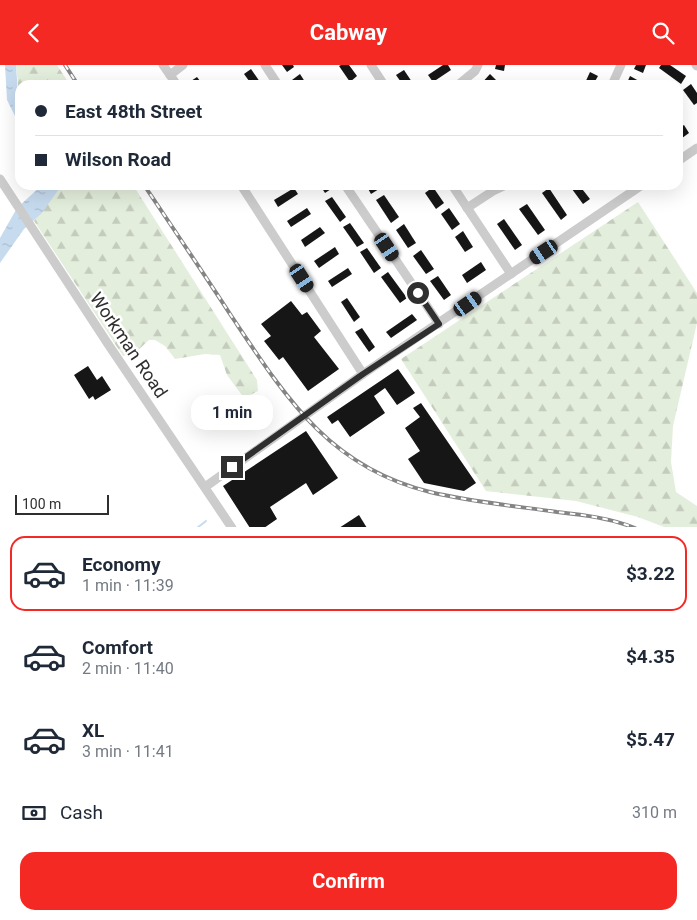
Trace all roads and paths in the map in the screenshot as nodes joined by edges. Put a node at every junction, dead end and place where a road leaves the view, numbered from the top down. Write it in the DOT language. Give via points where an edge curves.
graph roads {
  1 [pos="163,65"];
  2 [pos="182,65"];
  3 [pos="265,65"];
  4 [pos="371,65"];
  5 [pos="478,65"];
  6 [pos="621,65"];
  7 [pos="170,75"];
  8 [pos="174,80"];
  9 [pos="275,80"];
  10 [pos="381,80"];
  11 [pos="464,80"];
  12 [pos="614,80"];
  13 [pos="697,148"];
  14 [pos="683,158"];
  15 [pos="0,179"];
  16 [pos="244,190"];
  17 [pos="348,190"];
  18 [pos="455,190"];
  19 [pos="495,190"];
  20 [pos="635,190"];
  21 [pos="467,208"];
  22 [pos="510,274"];
  23 [pos="439,324"];
  24 [pos="363,374"];
  25 [pos="205,487"];
  26 [pos="232,527"];
  1 -- 7 [label="street"];
  2 -- 7 [label="street"];
  3 -- 9 [label="street"];
  4 -- 10 [label="street"];
  5 -- 11 [label="street"];
  6 -- 12 [label="street"];
  7 -- 8 [label="street"];
  13 -- 14 [label="street"];
  15 -- 25 [label="street, Workman Road"];
  16 -- 24 [label="street"];
  17 -- 23 [label="street"];
  18 -- 21 [label="street"];
  19 -- 21 [label="street"];
  20 -- 22 [label="street"];
  21 -- 22 [label="street"];
  22 -- 23 [label="street"];
  23 -- 24 [label="street"];
  24 -- 25 [label="street"];
  25 -- 26 [label="street, Workman Road"];
}
